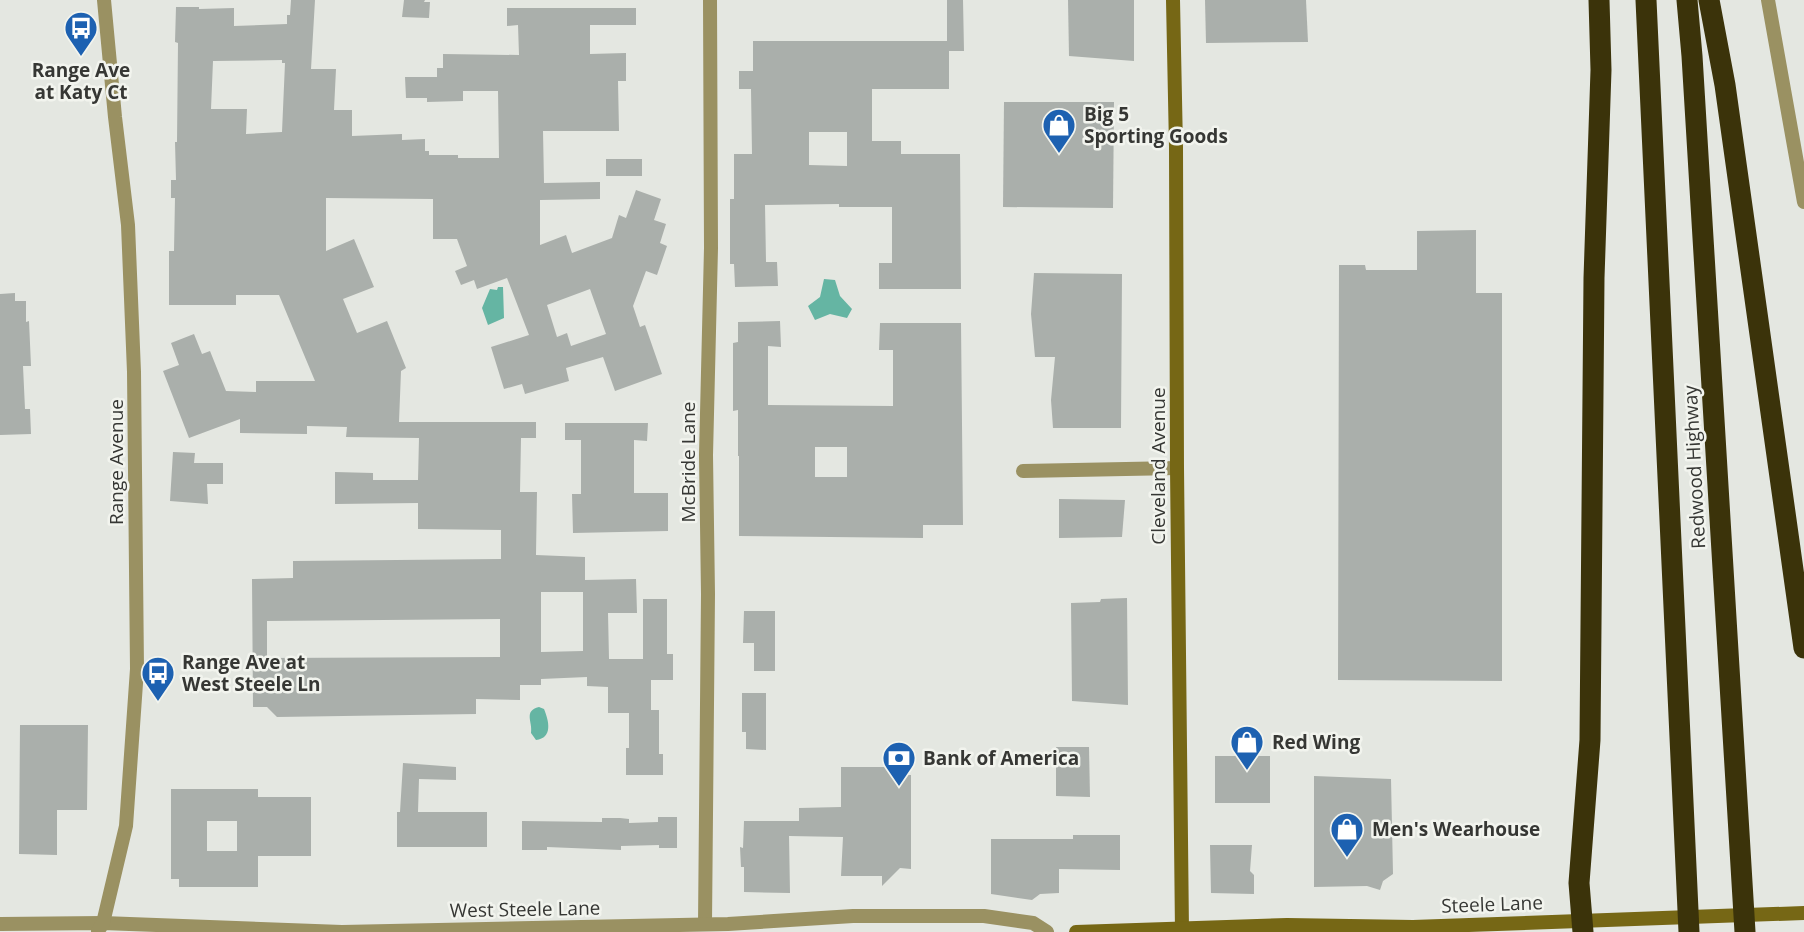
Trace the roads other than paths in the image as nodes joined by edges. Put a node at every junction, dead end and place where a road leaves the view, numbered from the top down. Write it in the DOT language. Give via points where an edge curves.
graph roads {
  1 [pos="104,0"];
  2 [pos="710,0"];
  3 [pos="1173,0"];
  4 [pos="1599,0"];
  5 [pos="1646,0"];
  6 [pos="1687,0"];
  7 [pos="1709,0"];
  8 [pos="1768,0"];
  9 [pos="1804,202"];
  10 [pos="1177,468"];
  11 [pos="1023,471"];
  12 [pos="1804,648"];
  13 [pos="1804,913"];
  14 [pos="0,924"];
  15 [pos="705,925"];
  16 [pos="1582,926"];
  17 [pos="106,928"];
  18 [pos="1182,930"];
  19 [pos="321,931"];
  20 [pos="398,931"];
  21 [pos="139,932"];
  22 [pos="1046,932"];
  23 [pos="1076,932"];
  24 [pos="1689,932"];
  25 [pos="1745,932"];
  1 -- 17 [label="street, Range Avenue" via="128,225 136,668 126,826"];
  2 -- 15 [label="street, McBride Lane"];
  3 -- 10 [label="main road, Cleveland Avenue"];
  4 -- 16 [label="highway" via="1590,740 1580,883"];
  5 -- 24 [label="highway, Redwood Highway"];
  6 -- 25 [label="highway, Redwood Highway"];
  7 -- 12 [label="highway" via="1725,85"];
  8 -- 9 [label="street"];
  10 -- 11 [label="street"];
  10 -- 18 [label="main road, Cleveland Avenue"];
  13 -- 16 [label="main road, Steele Lane"];
  14 -- 17 [label="street, West Steele Lane"];
  15 -- 20 [label="street, West Steele Lane"];
  15 -- 22 [label="street, West Steele Lane" via="853,916 984,916 1033,923"];
  16 -- 18 [label="main road, Steele Lane" via="1287,925"];
  17 -- 19 [label="street, West Steele Lane"];
  17 -- 21 [label="street"];
  18 -- 23 [label="main road, Steele Lane"];
  19 -- 20 [label="street, West Steele Lane"];
}
